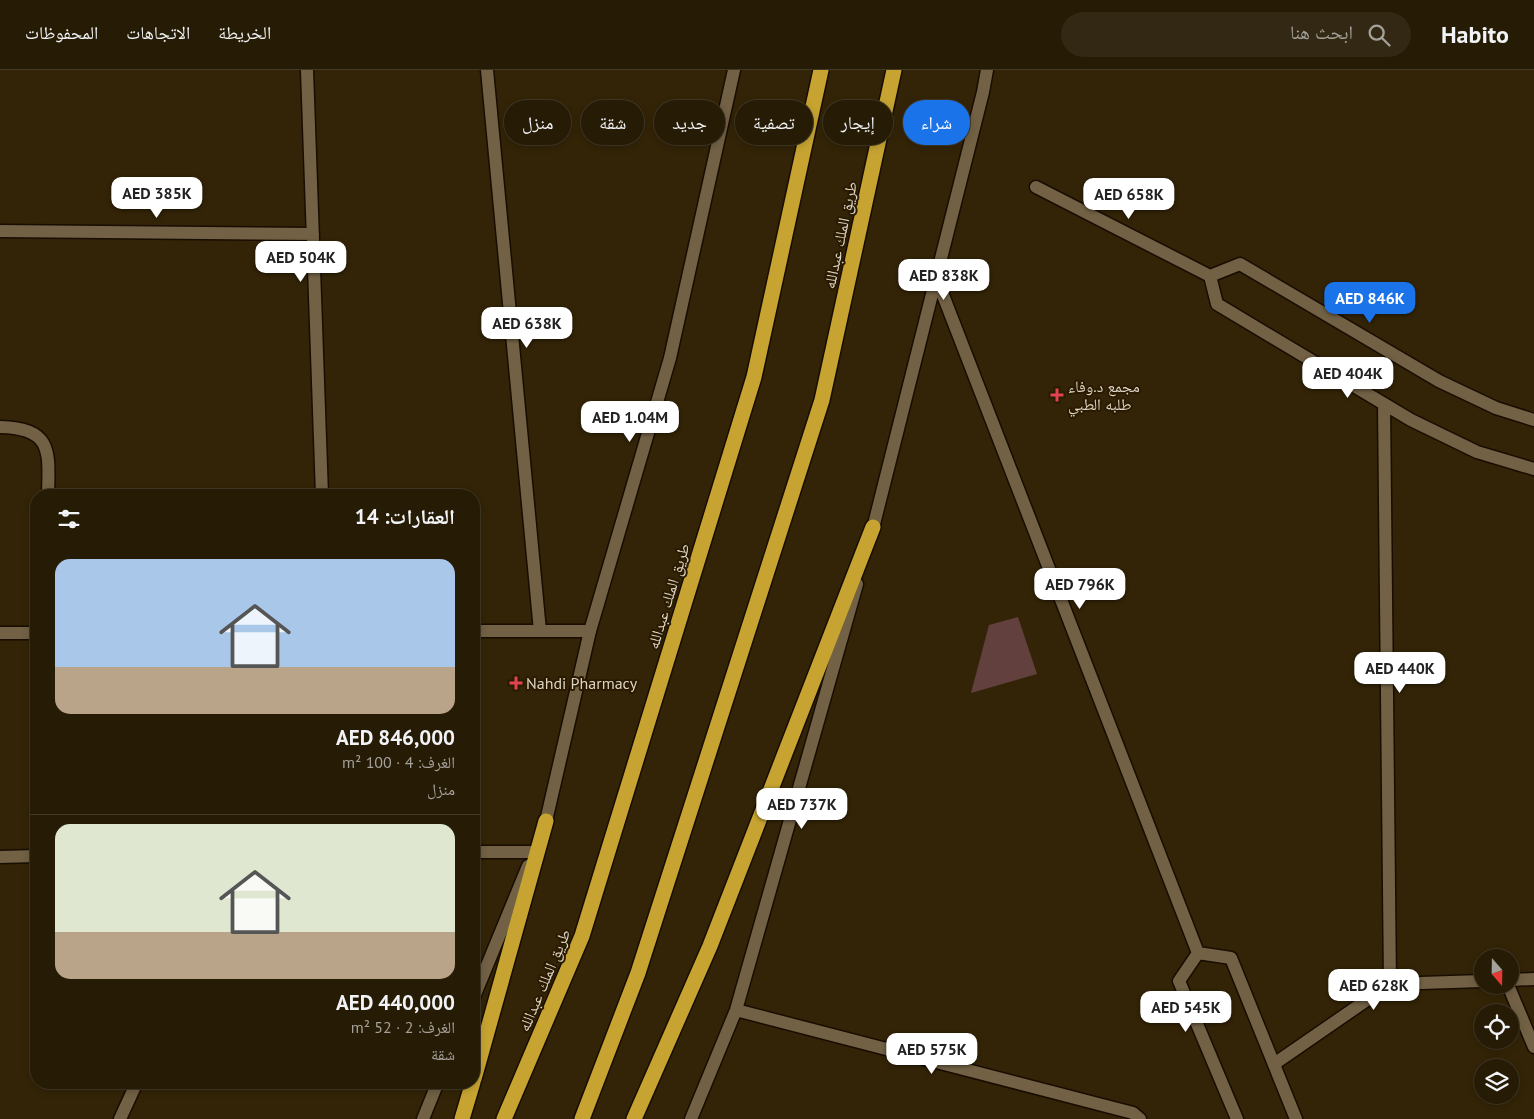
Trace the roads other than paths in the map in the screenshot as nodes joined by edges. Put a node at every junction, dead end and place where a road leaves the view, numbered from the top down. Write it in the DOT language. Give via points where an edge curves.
graph roads {
  1 [pos="307,70"];
  2 [pos="487,70"];
  3 [pos="734,70"];
  4 [pos="821,70"];
  5 [pos="894,70"];
  6 [pos="987,70"];
  7 [pos="1036,187"];
  8 [pos="0,230"];
  9 [pos="313,234"];
  10 [pos="1210,276"];
  11 [pos="936,277"];
  12 [pos="1384,404"];
  13 [pos="1534,420"];
  14 [pos="0,427"];
  15 [pos="1534,469"];
  16 [pos="48,489"];
  17 [pos="322,489"];
  18 [pos="874,527"];
  19 [pos="480,631"];
  20 [pos="540,631"];
  21 [pos="590,631"];
  22 [pos="0,633"];
  23 [pos="30,633"];
  24 [pos="546,821"];
  25 [pos="480,852"];
  26 [pos="534,852"];
  27 [pos="0,856"];
  28 [pos="30,856"];
  29 [pos="1198,952"];
  30 [pos="1534,979"];
  31 [pos="1474,980"];
  32 [pos="1519,980"];
  33 [pos="480,982"];
  34 [pos="1390,984"];
  35 [pos="1512,994"];
  36 [pos="736,1010"];
  37 [pos="1534,1046"];
  38 [pos="480,1058"];
  39 [pos="1274,1064"];
  40 [pos="133,1089"];
  41 [pos="435,1089"];
  42 [pos="471,1089"];
  43 [pos="120,1119"];
  44 [pos="423,1119"];
  45 [pos="462,1119"];
  46 [pos="504,1119"];
  47 [pos="582,1119"];
  48 [pos="634,1119"];
  49 [pos="691,1119"];
  50 [pos="1140,1119"];
  51 [pos="1237,1119"];
  52 [pos="1296,1119"];
  1 -- 9 [label="main road"];
  2 -- 20 [label="main road"];
  3 -- 21 [label="main road" via="670,358"];
  4 -- 46 [label="highway, طريق الملك عبدالله" via="754,376 582,936"];
  5 -- 47 [label="highway, طريق الملك عبدالله" via="822,400 638,973"];
  6 -- 11 [label="main road"];
  7 -- 10 [label="main road"];
  8 -- 9 [label="main road"];
  9 -- 17 [label="main road"];
  10 -- 12 [label="main road" via="1217,304"];
  10 -- 13 [label="main road" via="1240,264 1439,381 1496,408"];
  11 -- 18 [label="main road"];
  11 -- 29 [label="main road"];
  12 -- 15 [label="main road" via="1477,452"];
  12 -- 34 [label="main road"];
  14 -- 16 [label="main road" via="34,432 42,440 49,464"];
  18 -- 36 [label="main road"];
  18 -- 48 [label="highway" via="710,946"];
  19 -- 20 [label="main road"];
  20 -- 21 [label="main road"];
  21 -- 24 [label="main road"];
  22 -- 23 [label="main road"];
  24 -- 26 [label="main road"];
  24 -- 38 [label="highway"];
  25 -- 26 [label="main road"];
  26 -- 33 [label="main road"];
  27 -- 28 [label="main road"];
  29 -- 39 [label="main road" via="1231,958"];
  29 -- 51 [label="main road" via="1179,981"];
  30 -- 32 [label="main road"];
  31 -- 34 [label="main road"];
  34 -- 39 [label="main road"];
  35 -- 37 [label="main road"];
  36 -- 49 [label="main road"];
  36 -- 50 [label="main road" via="1133,1113"];
  39 -- 52 [label="main road"];
  40 -- 43 [label="main road"];
  41 -- 44 [label="main road"];
  42 -- 45 [label="highway"];
}
